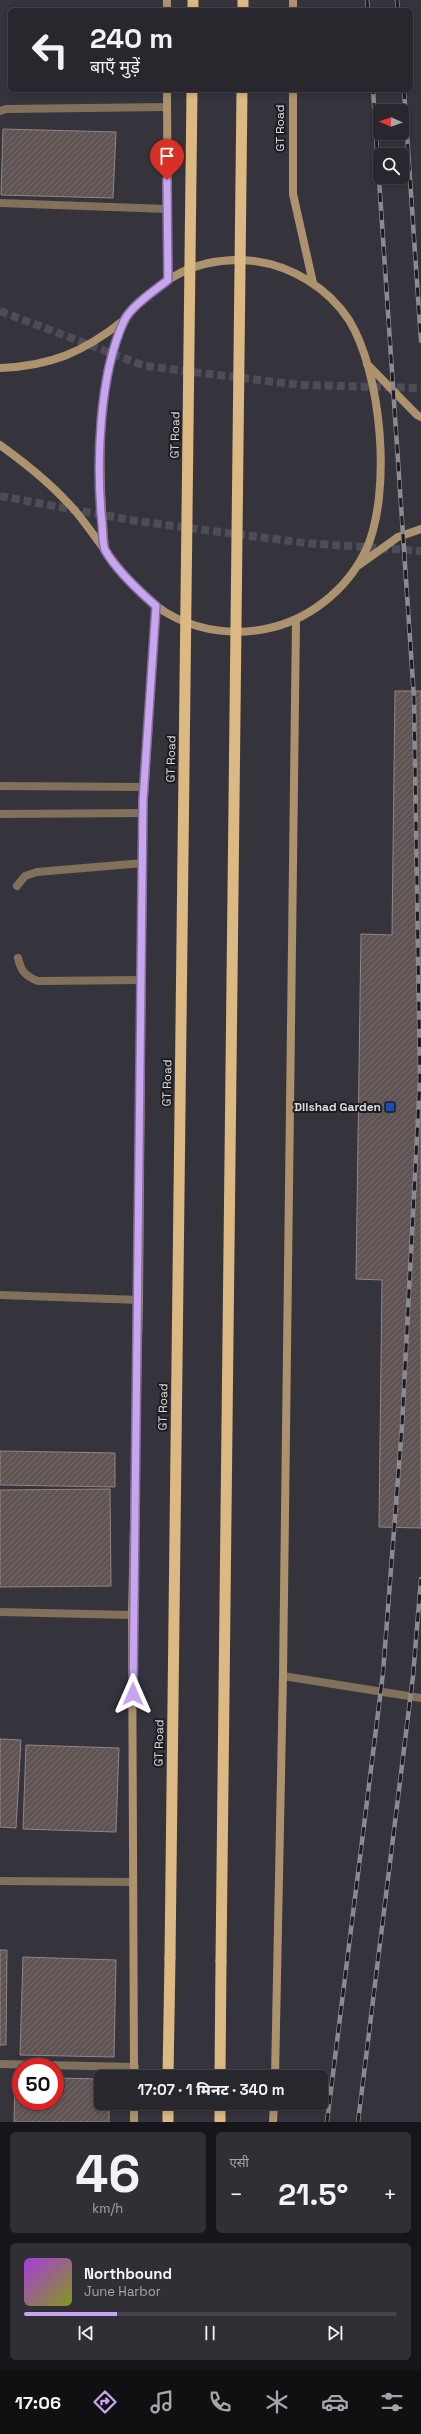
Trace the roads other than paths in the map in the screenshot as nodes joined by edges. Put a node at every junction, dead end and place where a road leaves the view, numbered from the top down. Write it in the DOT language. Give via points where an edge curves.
graph roads {
  1 [pos="167,92"];
  2 [pos="192,92"];
  3 [pos="242,92"];
  4 [pos="293,92"];
  5 [pos="167,107"];
  6 [pos="0,111"];
  7 [pos="0,203"];
  8 [pos="167,209"];
  9 [pos="168,280"];
  10 [pos="313,283"];
  11 [pos="124,320"];
  12 [pos="367,364"];
  13 [pos="0,368"];
  14 [pos="421,417"];
  15 [pos="0,445"];
  16 [pos="421,529"];
  17 [pos="105,549"];
  18 [pos="357,566"];
  19 [pos="156,606"];
  20 [pos="296,620"];
  21 [pos="0,786"];
  22 [pos="144,787"];
  23 [pos="0,814"];
  24 [pos="143,814"];
  25 [pos="143,863"];
  26 [pos="17,886"];
  27 [pos="18,958"];
  28 [pos="142,980"];
  29 [pos="0,1295"];
  30 [pos="139,1300"];
  31 [pos="0,1612"];
  32 [pos="132,1615"];
  33 [pos="284,1676"];
  34 [pos="421,1698"];
  35 [pos="0,1882"];
  36 [pos="133,1882"];
  37 [pos="0,2064"];
  38 [pos="135,2067"];
  39 [pos="135,2070"];
  40 [pos="168,2070"];
  41 [pos="220,2070"];
  42 [pos="275,2070"];
  43 [pos="134,2110"];
  44 [pos="168,2110"];
  45 [pos="220,2110"];
  46 [pos="274,2110"];
  47 [pos="134,2122"];
  48 [pos="168,2122"];
  49 [pos="220,2122"];
  50 [pos="273,2122"];
  1 -- 5 [label="main road"];
  2 -- 40 [label="highway, GT Road, bridge"];
  3 -- 41 [label="highway, bridge"];
  4 -- 10 [label="main road, GT Road" via="293,194"];
  5 -- 6 [label="street"];
  5 -- 8 [label="main road"];
  7 -- 8 [label="street"];
  8 -- 9 [label="main road"];
  9 -- 10 [label="main road" via="190,268 215,262 241,260 266,263 291,271"];
  9 -- 11 [label="main road"];
  10 -- 12 [label="main road" via="332,299 348,318"];
  11 -- 13 [label="main road" via="78,352 25,367"];
  11 -- 17 [label="main road" via="114,348 103,410 100,463"];
  12 -- 14 [label="main road"];
  12 -- 18 [label="main road" via="379,428 379,480 374,525 367,548"];
  15 -- 17 [label="main road" via="41,476 75,511"];
  16 -- 18 [label="main road" via="398,537"];
  17 -- 19 [label="main road" via="136,589"];
  18 -- 20 [label="main road" via="331,597"];
  19 -- 20 [label="main road" via="193,625 235,632 276,627"];
  19 -- 22 [label="main road, GT Road"];
  20 -- 33 [label="main road"];
  21 -- 22 [label="street"];
  22 -- 24 [label="main road, GT Road"];
  23 -- 24 [label="street"];
  24 -- 25 [label="main road, GT Road"];
  25 -- 26 [label="street" via="37,872 25,876"];
  25 -- 28 [label="main road, GT Road"];
  27 -- 28 [label="street" via="21,970 29,978 38,981"];
  28 -- 30 [label="main road, GT Road"];
  29 -- 30 [label="street"];
  30 -- 32 [label="main road, GT Road"];
  31 -- 32 [label="street"];
  32 -- 36 [label="main road, GT Road"];
  33 -- 34 [label="street"];
  33 -- 42 [label="main road"];
  35 -- 36 [label="street"];
  36 -- 38 [label="main road, GT Road"];
  37 -- 38 [label="street"];
  38 -- 39 [label="main road, GT Road"];
  43 -- 47 [label="main road"];
  44 -- 48 [label="highway"];
  45 -- 49 [label="highway"];
  46 -- 50 [label="main road"];
}
